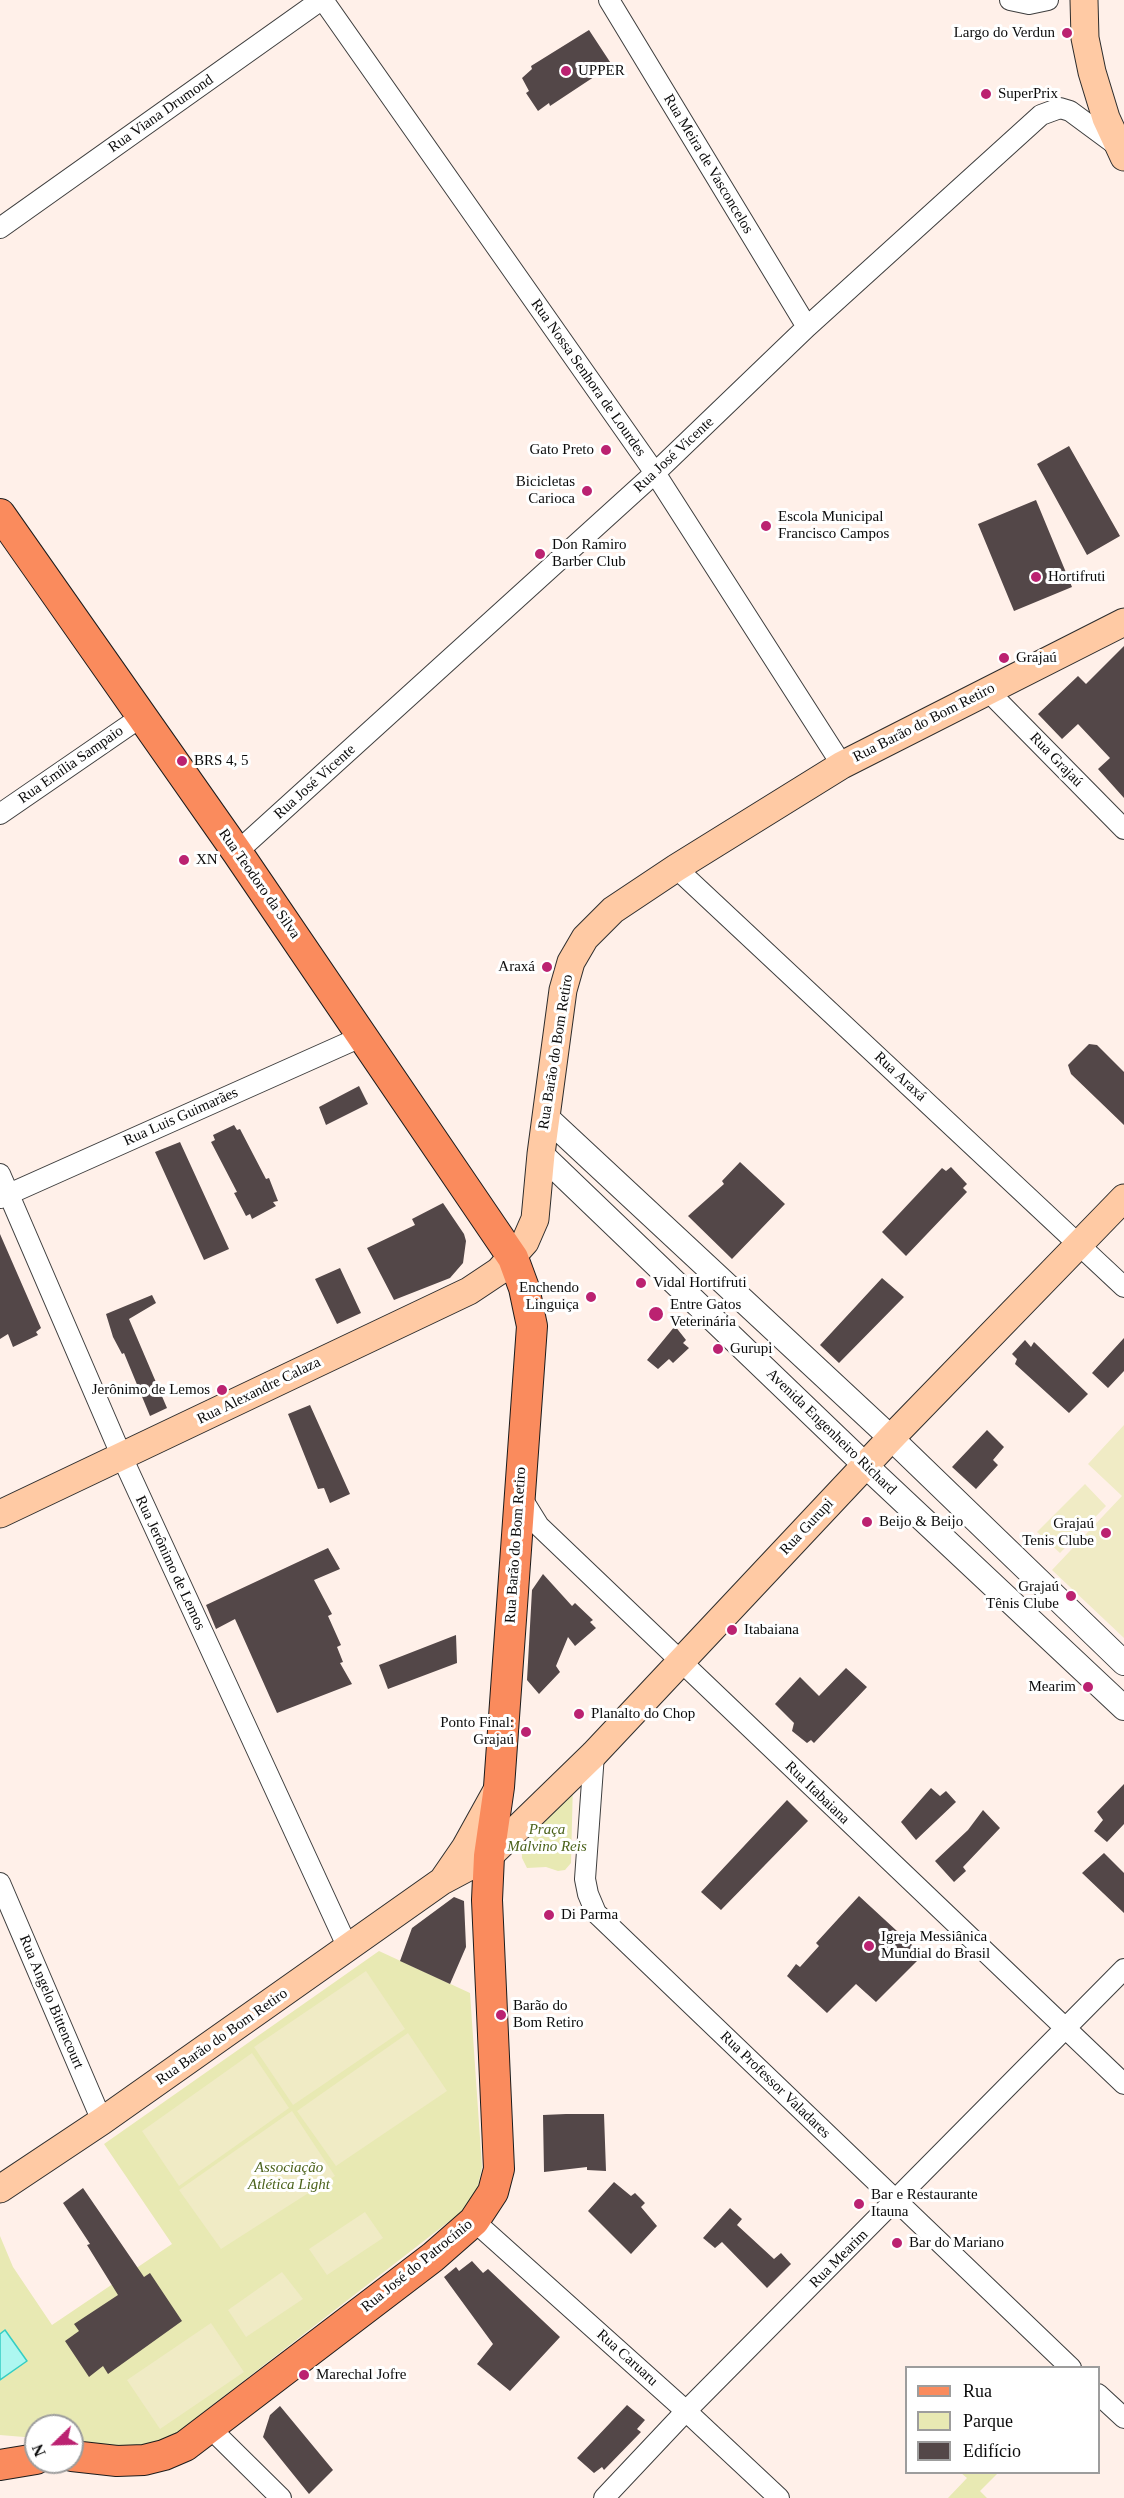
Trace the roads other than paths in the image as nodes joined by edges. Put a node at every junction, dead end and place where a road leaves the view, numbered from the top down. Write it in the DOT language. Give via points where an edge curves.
graph roads {
  1 [pos="322,0"];
  2 [pos="609,0"];
  3 [pos="1010,0"];
  4 [pos="1048,0"];
  5 [pos="1084,0"];
  6 [pos="1121,151"];
  7 [pos="0,228"];
  8 [pos="807,327"];
  9 [pos="655,473"];
  10 [pos="0,514"];
  11 [pos="1124,622"];
  12 [pos="988,691"];
  13 [pos="141,717"];
  14 [pos="842,765"];
  15 [pos="0,814"];
  16 [pos="1124,829"];
  17 [pos="237,852"];
  18 [pos="676,868"];
  19 [pos="363,1036"];
  20 [pos="546,1117"];
  21 [pos="541,1154"];
  22 [pos="0,1174"];
  23 [pos="4,1196"];
  24 [pos="1124,1198"];
  25 [pos="1080,1244"];
  26 [pos="513,1258"];
  27 [pos="1124,1287"];
  28 [pos="891,1438"];
  29 [pos="122,1457"];
  30 [pos="865,1465"];
  31 [pos="520,1494"];
  32 [pos="0,1514"];
  33 [pos="680,1662"];
  34 [pos="1124,1663"];
  35 [pos="1124,1708"];
  36 [pos="594,1754"];
  37 [pos="499,1787"];
  38 [pos="489,1856"];
  39 [pos="442,1881"];
  40 [pos="0,1883"];
  41 [pos="348,1948"];
  42 [pos="1124,1969"];
  43 [pos="1064,2028"];
  44 [pos="1124,2084"];
  45 [pos="102,2121"];
  46 [pos="0,2190"];
  47 [pos="896,2202"];
  48 [pos="474,2221"];
  49 [pos="1070,2366"];
  50 [pos="1100,2396"];
  51 [pos="686,2411"];
  52 [pos="1124,2418"];
  53 [pos="210,2428"];
  54 [pos="0,2453"];
  55 [pos="24,2454"];
  56 [pos="84,2456"];
  57 [pos="24,2462"];
  58 [pos="0,2465"];
  59 [pos="281,2498"];
  60 [pos="604,2498"];
  61 [pos="778,2498"];
  1 -- 7 [label="street, Rua Viana Drumond"];
  1 -- 9 [label="street, Rua Nossa Senhora de Lourdes"];
  2 -- 8 [label="street, Rua Meira de Vasconcelos"];
  3 -- 4 [label="street" via="1029,4"];
  5 -- 6 [label="main road" via="1085,38 1092,72"];
  6 -- 8 [label="street, Rua José Vicente" via="1070,111 1049,110"];
  8 -- 9 [label="street, Rua José Vicente"];
  9 -- 14 [label="street, Rua Nossa Senhora de Lourdes"];
  9 -- 17 [label="street, Rua José Vicente"];
  10 -- 13 [label="main road, Rua Teodoro da Silva"];
  11 -- 12 [label="main road, Rua Barão do Bom Retiro"];
  12 -- 14 [label="main road, Rua Barão do Bom Retiro"];
  12 -- 16 [label="street, Rua Grajaú"];
  13 -- 15 [label="street, Rua Emília Sampaio"];
  13 -- 17 [label="main road, Rua Teodoro da Silva"];
  14 -- 18 [label="main road, Rua Barão do Bom Retiro"];
  17 -- 19 [label="main road, Rua Teodoro da Silva"];
  18 -- 20 [label="main road, Rua Barão do Bom Retiro" via="614,910 585,938 571,962 563,990"];
  18 -- 25 [label="street, Rua Araxá"];
  19 -- 23 [label="street, Rua Luis Guimarães"];
  19 -- 26 [label="main road, Rua Teodoro da Silva"];
  20 -- 21 [label="main road, Rua Barão do Bom Retiro"];
  20 -- 28 [label="street"];
  21 -- 26 [label="main road, Rua Barão do Bom Retiro" via="535,1219"];
  21 -- 30 [label="street, Avenida Engenheiro Richard"];
  22 -- 23 [label="street, Rua Jerônimo de Lemos"];
  23 -- 29 [label="street, Rua Jerônimo de Lemos"];
  24 -- 25 [label="main road, Rua Gurupi"];
  25 -- 27 [label="street, Rua Araxá"];
  25 -- 28 [label="main road, Rua Gurupi"];
  26 -- 29 [label="main road, Rua Alexandre Calaza" via="469,1291"];
  26 -- 31 [label="main road, Rua Barão do Bom Retiro" via="530,1306 532,1326"];
  28 -- 30 [label="main road, Rua Gurupi"];
  28 -- 34 [label="street"];
  29 -- 32 [label="main road, Rua Alexandre Calaza"];
  29 -- 41 [label="street, Rua Jerônimo de Lemos"];
  30 -- 33 [label="main road, Rua Gurupi"];
  30 -- 35 [label="street, Avenida Engenheiro Richard"];
  31 -- 33 [label="street, Rua Itabaiana" via="538,1526"];
  31 -- 37 [label="main road, Rua Barão do Bom Retiro"];
  33 -- 36 [label="main road, Rua Gurupi"];
  33 -- 43 [label="street, Rua Itabaiana"];
  36 -- 38 [label="main road, Rua Gurupi"];
  36 -- 47 [label="street, Rua Professor Valadares" via="585,1879 596,1913"];
  37 -- 38 [label="main road, Rua Barão do Bom Retiro"];
  37 -- 39 [label="main road, Rua Barão do Bom Retiro"];
  38 -- 39 [label="main road, Rua Barão do Bom Retiro"];
  38 -- 48 [label="main road, Rua José do Patrocínio" via="488,1920 499,2169 493,2192"];
  39 -- 41 [label="main road, Rua Barão do Bom Retiro"];
  40 -- 45 [label="street, Rua Angelo Bittencourt"];
  41 -- 45 [label="main road, Rua Barão do Bom Retiro"];
  42 -- 43 [label="street, Rua Mearim"];
  43 -- 44 [label="street, Rua Itabaiana"];
  43 -- 47 [label="street, Rua Mearim"];
  45 -- 46 [label="main road, Rua Barão do Bom Retiro"];
  47 -- 49 [label="street, Rua Professor Valadares"];
  47 -- 51 [label="street, Rua Mearim"];
  48 -- 51 [label="street, Rua Caruaru"];
  48 -- 53 [label="main road, Rua José do Patrocínio" via="433,2257"];
  50 -- 52 [label="street"];
  51 -- 60 [label="street, Rua Mearim"];
  51 -- 61 [label="street, Rua Caruaru"];
  53 -- 56 [label="main road, Rua José do Patrocínio" via="185,2446 144,2460"];
  53 -- 59 [label="street"];
  54 -- 55 [label="main road"];
  57 -- 58 [label="main road"];
}
